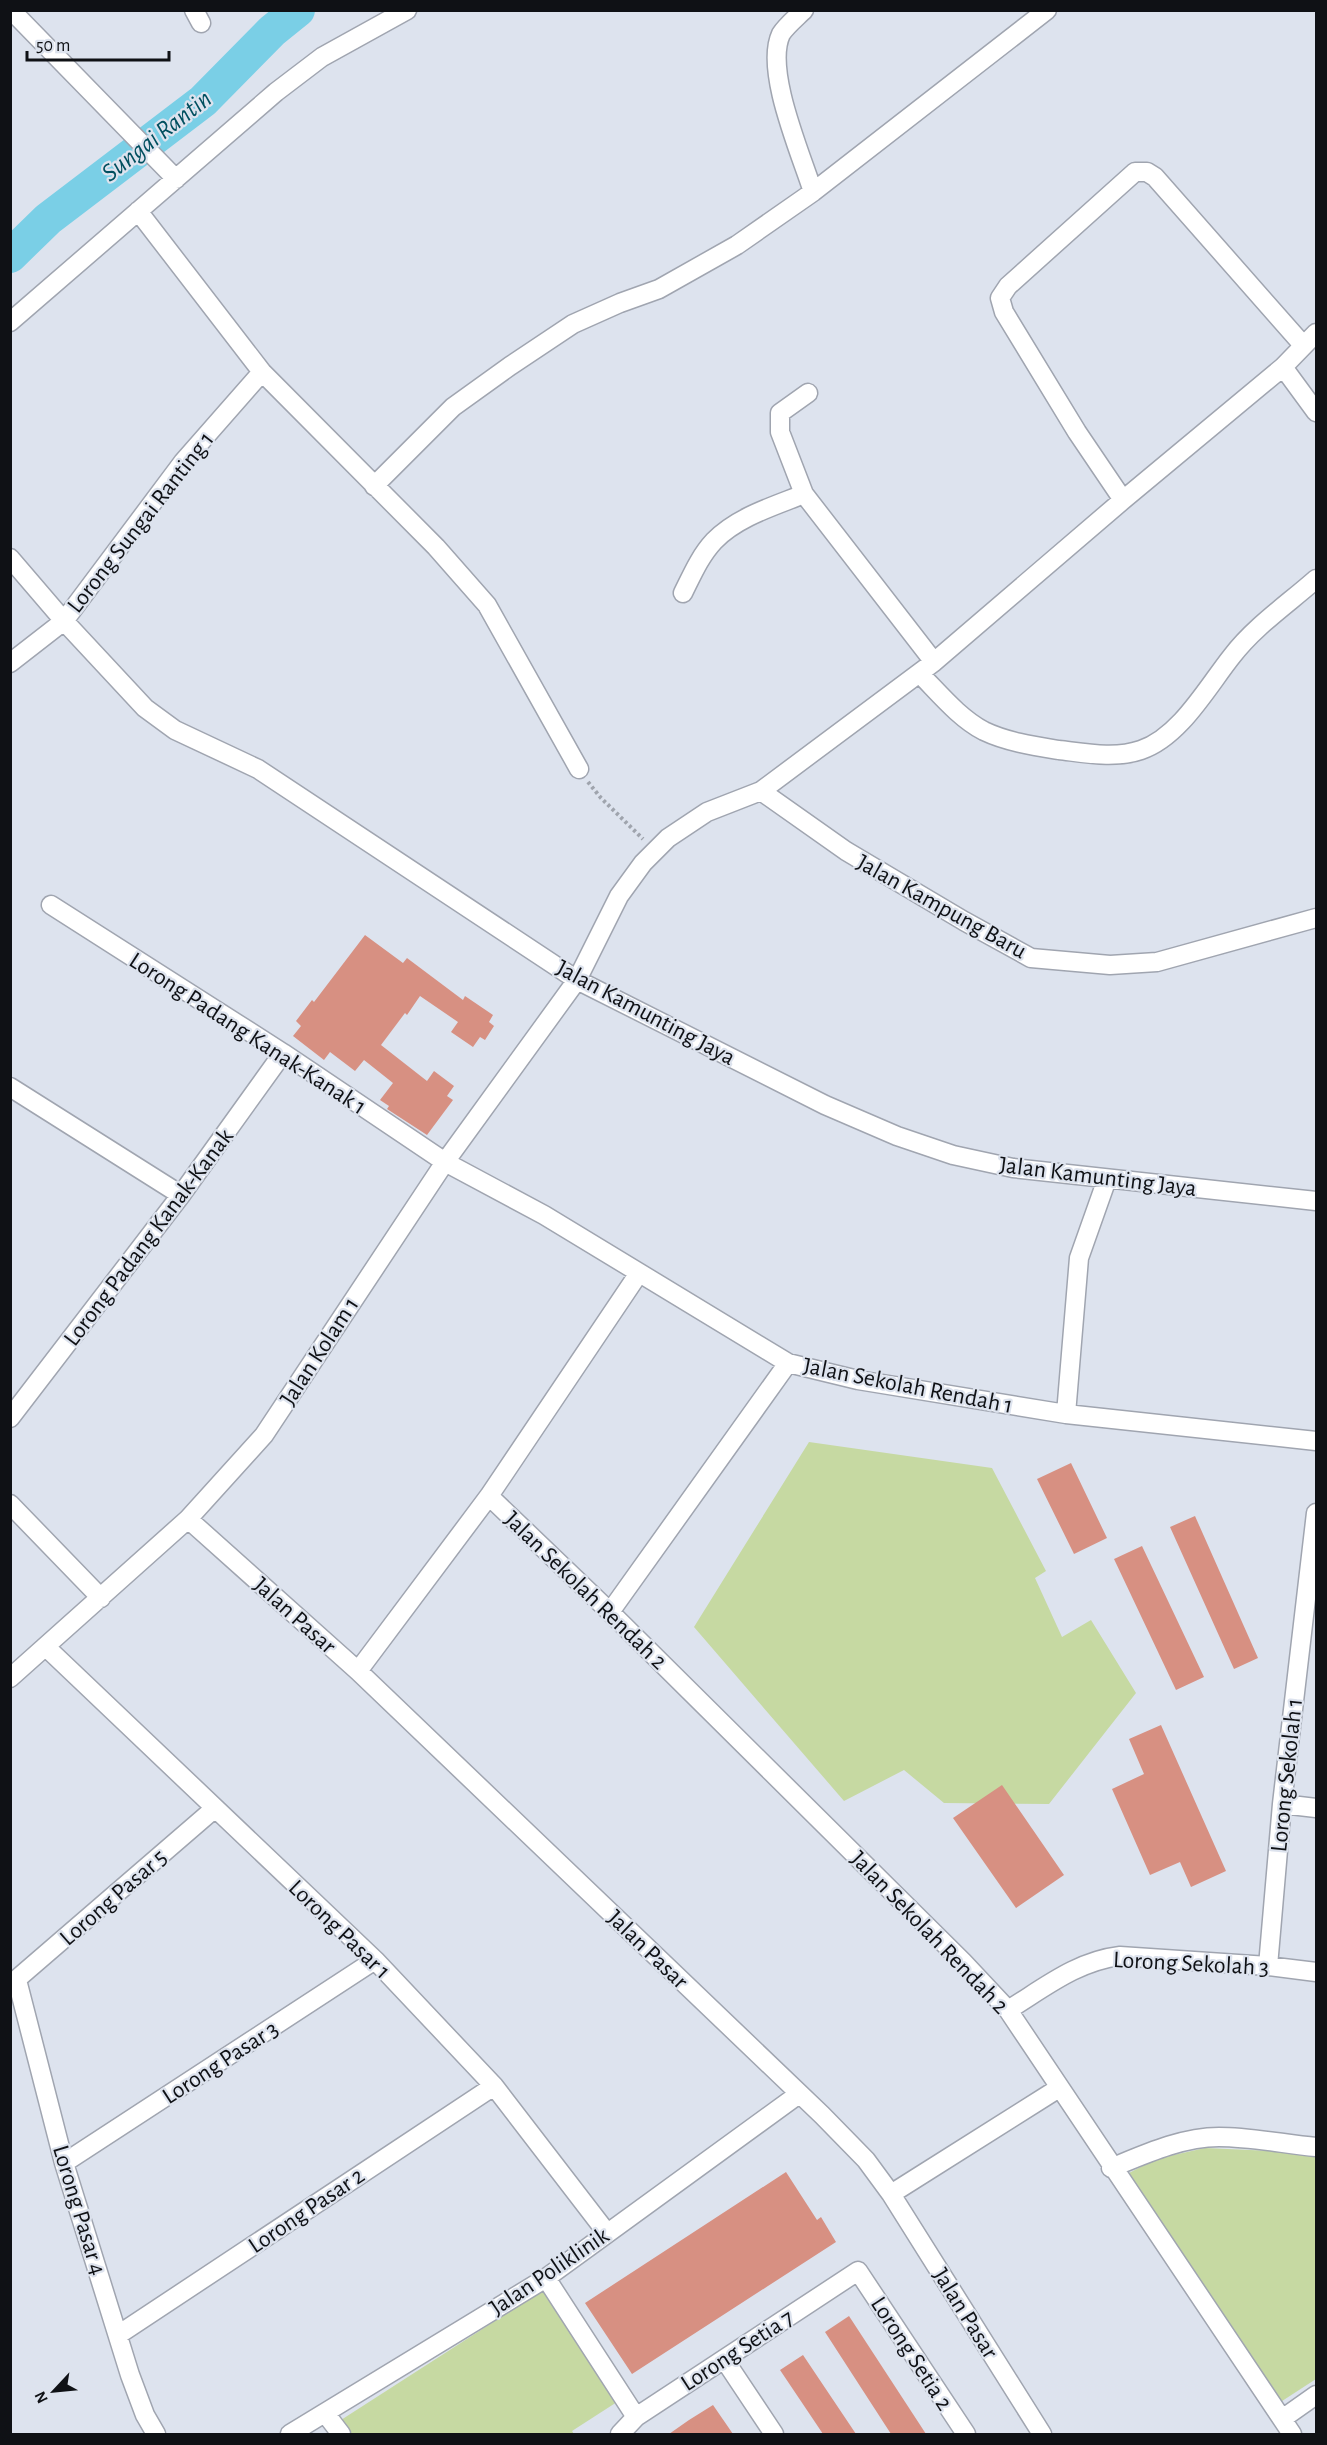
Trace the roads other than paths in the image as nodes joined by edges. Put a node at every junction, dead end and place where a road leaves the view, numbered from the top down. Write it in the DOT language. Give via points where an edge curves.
graph roads {
  1 [pos="407,10"];
  2 [pos="804,10"];
  3 [pos="1047,10"];
  4 [pos="14,18"];
  5 [pos="176,179"];
  6 [pos="813,192"];
  7 [pos="138,212"];
  8 [pos="10,322"];
  9 [pos="1310,339"];
  10 [pos="1283,367"];
  11 [pos="262,372"];
  12 [pos="808,393"];
  13 [pos="1317,412"];
  14 [pos="374,486"];
  15 [pos="804,494"];
  16 [pos="1123,500"];
  17 [pos="10,558"];
  18 [pos="1317,579"];
  19 [pos="683,593"];
  20 [pos="64,621"];
  21 [pos="934,662"];
  22 [pos="10,663"];
  23 [pos="919,673"];
  24 [pos="579,769"];
  25 [pos="761,791"];
  26 [pos="51,905"];
  27 [pos="1317,918"];
  28 [pos="577,980"];
  29 [pos="283,1053"];
  30 [pos="10,1087"];
  31 [pos="444,1162"];
  32 [pos="1107,1179"];
  33 [pos="181,1195"];
  34 [pos="1317,1201"];
  35 [pos="639,1273"];
  36 [pos="788,1363"];
  37 [pos="1066,1414"];
  38 [pos="10,1418"];
  39 [pos="1317,1441"];
  40 [pos="489,1497"];
  41 [pos="10,1504"];
  42 [pos="1317,1513"];
  43 [pos="188,1519"];
  44 [pos="100,1598"];
  45 [pos="610,1612"];
  46 [pos="47,1648"];
  47 [pos="358,1671"];
  48 [pos="10,1678"];
  49 [pos="1281,1804"];
  50 [pos="1317,1808"];
  51 [pos="214,1809"];
  52 [pos="375,1960"];
  53 [pos="1268,1966"];
  54 [pos="1317,1972"];
  55 [pos="14,1983"];
  56 [pos="1008,2010"];
  57 [pos="494,2086"];
  58 [pos="1059,2088"];
  59 [pos="799,2094"];
  60 [pos="1317,2147"];
  61 [pos="64,2163"];
  62 [pos="1111,2168"];
  63 [pos="891,2194"];
  64 [pos="607,2233"];
  65 [pos="858,2271"];
  66 [pos="546,2278"];
  67 [pos="118,2335"];
  68 [pos="724,2359"];
  69 [pos="1317,2395"];
  70 [pos="325,2413"];
  71 [pos="636,2417"];
  72 [pos="1282,2419"];
  73 [pos="156,2434"];
  74 [pos="290,2434"];
  75 [pos="341,2434"];
  76 [pos="620,2434"];
  77 [pos="774,2434"];
  78 [pos="966,2434"];
  79 [pos="1042,2434"];
  80 [pos="1292,2434"];
  1 -- 5 [label="street" via="322,57"];
  2 -- 6 [label="street" via="782,33 775,59 780,91"];
  3 -- 6 [label="street"];
  4 -- 5 [label="street"];
  5 -- 7 [label="street"];
  6 -- 14 [label="street" via="737,245 659,289 573,324 510,366 453,407"];
  7 -- 8 [label="street"];
  7 -- 11 [label="street"];
  9 -- 10 [label="street, Jalan Kolam 1"];
  9 -- 16 [label="street" via="1155,177 1135,172 1008,285 1000,298 1004,312"];
  10 -- 13 [label="street"];
  10 -- 16 [label="street, Jalan Kolam 1"];
  11 -- 14 [label="street"];
  11 -- 20 [label="street, Lorong Sungai Ranting 1" via="183,462"];
  12 -- 15 [label="street" via="780,413 780,432"];
  14 -- 24 [label="street" via="487,605"];
  15 -- 19 [label="street" via="751,515 716,540 700,559"];
  15 -- 21 [label="street"];
  16 -- 21 [label="street, Jalan Kolam 1"];
  17 -- 20 [label="street, Jalan Kamunting Jaya"];
  18 -- 23 [label="street" via="1233,654 1183,719 1142,750 1118,755 1082,753 1008,740 969,720"];
  20 -- 22 [label="street, Lorong Sungai Ranting 1"];
  20 -- 28 [label="street, Jalan Kamunting Jaya" via="145,708 175,730 258,769"];
  21 -- 23 [label="street, Jalan Kolam 1"];
  23 -- 25 [label="street, Jalan Kolam 1"];
  25 -- 27 [label="street, Jalan Kampung Baru" via="846,851 1031,958 1110,965 1157,962"];
  25 -- 28 [label="street, Jalan Kolam 1" via="707,812 668,838 643,863 619,896"];
  26 -- 29 [label="street, Lorong Padang Kanak-Kanak 1"];
  28 -- 31 [label="street, Jalan Kolam 1"];
  28 -- 32 [label="street, Jalan Kamunting Jaya" via="825,1105 897,1136 953,1155 1013,1168"];
  29 -- 31 [label="street, Lorong Padang Kanak-Kanak 1"];
  29 -- 33 [label="street, Lorong Padang Kanak-Kanak"];
  30 -- 33 [label="street"];
  31 -- 35 [label="street, Jalan Sekolah Rendah 1" via="544,1215"];
  31 -- 43 [label="street, Jalan Kolam 1" via="264,1435"];
  32 -- 34 [label="street, Jalan Kamunting Jaya"];
  32 -- 37 [label="street" via="1079,1258"];
  33 -- 38 [label="street, Lorong Padang Kanak-Kanak"];
  35 -- 36 [label="street, Jalan Sekolah Rendah 1"];
  35 -- 40 [label="street"];
  36 -- 37 [label="street, Jalan Sekolah Rendah 1" via="858,1380"];
  36 -- 45 [label="street"];
  37 -- 39 [label="street, Jalan Sekolah Rendah 1"];
  40 -- 45 [label="street, Jalan Sekolah Rendah 2"];
  40 -- 47 [label="street"];
  41 -- 44 [label="street"];
  42 -- 49 [label="street, Lorong Sekolah 1"];
  43 -- 44 [label="street, Jalan Kolam 1"];
  43 -- 47 [label="street, Jalan Pasar"];
  44 -- 46 [label="street, Jalan Kolam 1"];
  45 -- 56 [label="street, Jalan Sekolah Rendah 2"];
  46 -- 48 [label="street, Jalan Kolam 1"];
  46 -- 51 [label="street, Lorong Pasar 1"];
  47 -- 59 [label="street, Jalan Pasar"];
  49 -- 50 [label="street"];
  49 -- 53 [label="street, Lorong Sekolah 1"];
  51 -- 52 [label="street, Lorong Pasar 1"];
  51 -- 55 [label="street, Lorong Pasar 5"];
  52 -- 57 [label="street, Lorong Pasar 1"];
  52 -- 61 [label="street, Lorong Pasar 3"];
  53 -- 54 [label="street, Lorong Sekolah 3"];
  53 -- 56 [label="street, Lorong Sekolah 3" via="1100,1958 1079,1966"];
  55 -- 61 [label="street, Lorong Pasar 4"];
  56 -- 58 [label="street, Jalan Sekolah Rendah 2"];
  57 -- 64 [label="street, Lorong Pasar 1"];
  57 -- 67 [label="street, Lorong Pasar 2"];
  58 -- 62 [label="street, Jalan Sekolah Rendah 2"];
  58 -- 63 [label="street"];
  59 -- 63 [label="street, Jalan Pasar" via="866,2160"];
  59 -- 64 [label="street, Jalan Poliklinik"];
  60 -- 62 [label="street" via="1210,2138 1168,2146"];
  61 -- 67 [label="street, Lorong Pasar 4"];
  62 -- 72 [label="street, Jalan Sekolah Rendah 2"];
  63 -- 79 [label="street, Jalan Pasar"];
  64 -- 66 [label="street, Jalan Poliklinik"];
  65 -- 68 [label="street, Lorong Setia 7"];
  65 -- 78 [label="street, Lorong Setia 2"];
  66 -- 70 [label="street, Jalan Poliklinik"];
  66 -- 71 [label="street"];
  67 -- 73 [label="street, Lorong Pasar 4" via="145,2415"];
  68 -- 71 [label="street, Lorong Setia 7"];
  68 -- 77 [label="street"];
  69 -- 72 [label="street"];
  70 -- 74 [label="street, Jalan Poliklinik"];
  70 -- 75 [label="street"];
  71 -- 76 [label="street, Lorong Setia 7"];
  72 -- 80 [label="street, Jalan Sekolah Rendah 2"];
}
